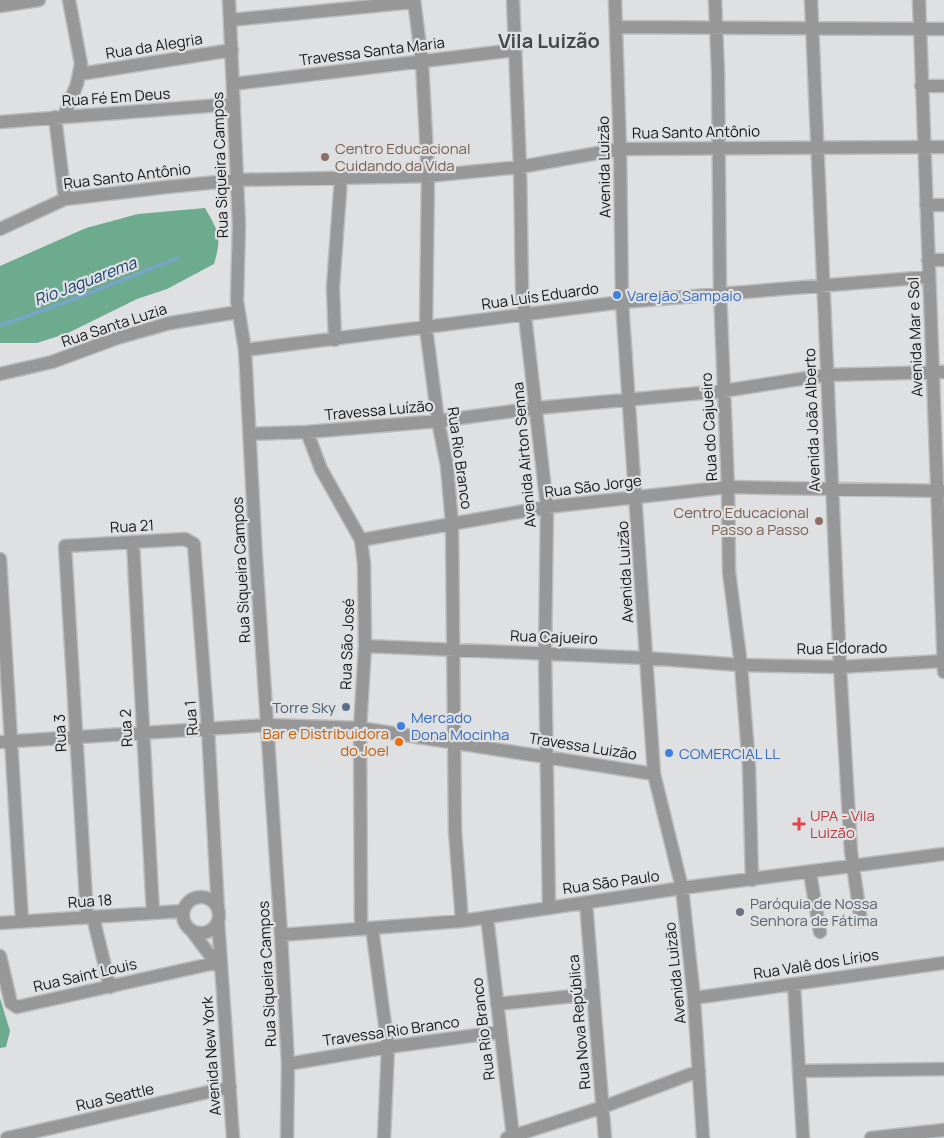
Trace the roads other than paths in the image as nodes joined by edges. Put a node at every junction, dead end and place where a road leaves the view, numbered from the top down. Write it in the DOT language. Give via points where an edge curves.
graph roads {
  1 [pos="39,0"];
  2 [pos="69,0"];
  3 [pos="229,0"];
  4 [pos="513,0"];
  5 [pos="615,0"];
  6 [pos="715,0"];
  7 [pos="811,0"];
  8 [pos="919,0"];
  9 [pos="414,1"];
  10 [pos="0,6"];
  11 [pos="231,20"];
  12 [pos="616,27"];
  13 [pos="717,28"];
  14 [pos="812,28"];
  15 [pos="919,29"];
  16 [pos="944,29"];
  17 [pos="232,50"];
  18 [pos="515,50"];
  19 [pos="422,62"];
  20 [pos="80,74"];
  21 [pos="233,84"];
  22 [pos="921,86"];
  23 [pos="944,86"];
  24 [pos="234,104"];
  25 [pos="59,117"];
  26 [pos="0,122"];
  27 [pos="718,147"];
  28 [pos="944,147"];
  29 [pos="816,148"];
  30 [pos="923,148"];
  31 [pos="620,149"];
  32 [pos="520,166"];
  33 [pos="428,176"];
  34 [pos="342,178"];
  35 [pos="238,180"];
  36 [pos="65,199"];
  37 [pos="944,204"];
  38 [pos="926,205"];
  39 [pos="0,229"];
  40 [pos="928,260"];
  41 [pos="944,260"];
  42 [pos="929,277"];
  43 [pos="824,285"];
  44 [pos="720,292"];
  45 [pos="622,302"];
  46 [pos="238,312"];
  47 [pos="930,313"];
  48 [pos="944,314"];
  49 [pos="525,315"];
  50 [pos="426,328"];
  51 [pos="335,340"];
  52 [pos="245,350"];
  53 [pos="938,372"];
  54 [pos="0,374"];
  55 [pos="826,375"];
  56 [pos="723,391"];
  57 [pos="629,400"];
  58 [pos="537,408"];
  59 [pos="438,421"];
  60 [pos="940,431"];
  61 [pos="307,432"];
  62 [pos="250,434"];
  63 [pos="728,487"];
  64 [pos="831,489"];
  65 [pos="941,491"];
  66 [pos="637,496"];
  67 [pos="547,508"];
  68 [pos="452,524"];
  69 [pos="361,540"];
  70 [pos="133,542"];
  71 [pos="65,546"];
  72 [pos="195,549"];
  73 [pos="942,549"];
  74 [pos="0,559"];
  75 [pos="943,606"];
  76 [pos="365,646"];
  77 [pos="454,650"];
  78 [pos="545,653"];
  79 [pos="646,658"];
  80 [pos="944,661"];
  81 [pos="741,665"];
  82 [pos="840,666"];
  83 [pos="944,672"];
  84 [pos="267,725"];
  85 [pos="208,728"];
  86 [pos="360,728"];
  87 [pos="143,733"];
  88 [pos="76,737"];
  89 [pos="454,741"];
  90 [pos="5,742"];
  91 [pos="548,757"];
  92 [pos="654,774"];
  93 [pos="944,854"];
  94 [pos="853,868"];
  95 [pos="810,873"];
  96 [pos="752,880"];
  97 [pos="217,884"];
  98 [pos="682,888"];
  99 [pos="203,897"];
  100 [pos="586,903"];
  101 [pos="549,908"];
  102 [pos="183,911"];
  103 [pos="153,913"];
  104 [pos="218,915"];
  105 [pos="90,917"];
  106 [pos="487,918"];
  107 [pos="462,920"];
  108 [pos="861,921"];
  109 [pos="22,922"];
  110 [pos="0,923"];
  111 [pos="367,929"];
  112 [pos="191,930"];
  113 [pos="820,932"];
  114 [pos="281,935"];
  115 [pos="0,956"];
  116 [pos="944,963"];
  117 [pos="219,967"];
  118 [pos="794,985"];
  119 [pos="110,986"];
  120 [pos="593,994"];
  121 [pos="694,998"];
  122 [pos="496,1004"];
  123 [pos="500,1032"];
  124 [pos="388,1047"];
  125 [pos="288,1064"];
  126 [pos="944,1069"];
  127 [pos="700,1071"];
  128 [pos="799,1072"];
  129 [pos="230,1087"];
  130 [pos="603,1107"];
  131 [pos="944,1130"];
  132 [pos="510,1137"];
  133 [pos="7,1138"];
  134 [pos="233,1138"];
  135 [pos="287,1138"];
  136 [pos="384,1138"];
  137 [pos="604,1138"];
  138 [pos="703,1138"];
  139 [pos="803,1138"];
  140 [pos="871,1138"];
  1 -- 10 [label="street"];
  2 -- 20 [label="street" via="80,54"];
  3 -- 11 [label="street, Rua Siqueira Campos"];
  4 -- 18 [label="street, Avenida Airton Senna"];
  5 -- 12 [label="street, Avenida Luizão"];
  6 -- 13 [label="street, Rua do Cajueiro"];
  7 -- 14 [label="street, Avenida João Alberto"];
  8 -- 15 [label="street, Avenida Mar e Sol"];
  9 -- 11 [label="street"];
  9 -- 19 [label="street, Rua Rio Branco"];
  11 -- 17 [label="street, Rua Siqueira Campos"];
  12 -- 13 [label="street"];
  12 -- 31 [label="street, Avenida Luizão"];
  13 -- 14 [label="street"];
  13 -- 27 [label="street, Rua do Cajueiro"];
  14 -- 15 [label="street"];
  14 -- 29 [label="street, Avenida João Alberto"];
  15 -- 16 [label="street"];
  15 -- 22 [label="street, Avenida Mar e Sol"];
  17 -- 20 [label="street, Rua da Alegria"];
  17 -- 21 [label="street, Rua Siqueira Campos"];
  18 -- 19 [label="street, Travessa Santa Maria"];
  18 -- 32 [label="street, Avenida Airton Senna"];
  19 -- 21 [label="street, Travessa Santa Maria"];
  19 -- 33 [label="street, Rua Rio Branco"];
  20 -- 25 [label="street"];
  21 -- 24 [label="street, Rua Siqueira Campos"];
  22 -- 23 [label="street"];
  22 -- 30 [label="street, Avenida Mar e Sol"];
  24 -- 25 [label="street, Rua Fé Em Deus"];
  24 -- 35 [label="street, Rua Siqueira Campos"];
  25 -- 26 [label="street, Rua Fé Em Deus"];
  25 -- 36 [label="street"];
  27 -- 29 [label="street, Rua Santo Antônio"];
  27 -- 31 [label="street, Rua Santo Antônio"];
  27 -- 44 [label="street, Rua do Cajueiro"];
  28 -- 30 [label="street, Rua Santo Antônio"];
  29 -- 30 [label="street, Rua Santo Antônio"];
  29 -- 43 [label="street, Avenida João Alberto"];
  30 -- 38 [label="street, Avenida Mar e Sol"];
  31 -- 32 [label="street, Rua Santo Antônio"];
  31 -- 45 [label="street, Avenida Luizão"];
  32 -- 33 [label="street, Rua Santo Antônio"];
  32 -- 49 [label="street, Avenida Airton Senna"];
  33 -- 34 [label="street, Rua Santo Antônio"];
  33 -- 50 [label="street, Rua Rio Branco"];
  34 -- 35 [label="street, Rua Santo Antônio"];
  34 -- 51 [label="street" via="333,287"];
  35 -- 36 [label="street, Rua Santo Antônio"];
  35 -- 46 [label="street, Rua Siqueira Campos"];
  36 -- 39 [label="street, Rua Santo Antônio"];
  37 -- 38 [label="street"];
  38 -- 40 [label="street, Avenida Mar e Sol"];
  40 -- 41 [label="street"];
  40 -- 42 [label="street, Avenida Mar e Sol"];
  42 -- 43 [label="street, Rua Luís Eduardo"];
  42 -- 47 [label="street, Avenida Mar e Sol"];
  43 -- 44 [label="street, Rua Luís Eduardo"];
  43 -- 55 [label="street, Avenida João Alberto"];
  44 -- 45 [label="street, Rua Luís Eduardo"];
  44 -- 56 [label="street, Rua do Cajueiro"];
  45 -- 49 [label="street, Rua Luís Eduardo"];
  45 -- 57 [label="street, Avenida Luizão"];
  46 -- 52 [label="street, Rua Siqueira Campos"];
  46 -- 54 [label="street, Rua Santa Luzia" via="170,323 52,362"];
  47 -- 48 [label="street"];
  47 -- 53 [label="street, Avenida Mar e Sol"];
  49 -- 50 [label="street, Rua Luís Eduardo"];
  49 -- 58 [label="street, Avenida Airton Senna"];
  50 -- 51 [label="street, Rua Luís Eduardo"];
  50 -- 59 [label="street, Rua Rio Branco"];
  51 -- 52 [label="street, Rua Luís Eduardo"];
  52 -- 62 [label="street, Rua Siqueira Campos"];
  53 -- 55 [label="street, Travessa Luízão"];
  53 -- 60 [label="street, Avenida Mar e Sol"];
  55 -- 56 [label="street, Travessa Luízão"];
  55 -- 64 [label="street, Avenida João Alberto"];
  56 -- 57 [label="street, Travessa Luízão"];
  56 -- 63 [label="street, Rua do Cajueiro"];
  57 -- 58 [label="street, Travessa Luízão"];
  57 -- 66 [label="street, Avenida Luizão"];
  58 -- 59 [label="street, Travessa Luízão"];
  58 -- 67 [label="street, Avenida Airton Senna"];
  59 -- 61 [label="street, Travessa Luízão"];
  59 -- 68 [label="street, Rua Rio Branco" via="447,466"];
  60 -- 65 [label="street, Avenida Mar e Sol"];
  61 -- 62 [label="street, Travessa Luízão"];
  61 -- 69 [label="street, Rua São José" via="321,469"];
  62 -- 84 [label="street, Rua Siqueira Campos"];
  63 -- 64 [label="street, Rua São Jorge"];
  63 -- 66 [label="street, Rua São Jorge"];
  63 -- 81 [label="street, Rua do Cajueiro" via="729,572"];
  64 -- 65 [label="street, Rua São Jorge"];
  64 -- 82 [label="street, Avenida João Alberto"];
  65 -- 73 [label="street, Avenida Mar e Sol"];
  66 -- 67 [label="street, Rua São Jorge"];
  66 -- 79 [label="street, Avenida Luizão"];
  67 -- 68 [label="street, Rua São Jorge"];
  67 -- 78 [label="street, Avenida Airton Senna"];
  68 -- 69 [label="street, Rua São Jorge"];
  68 -- 77 [label="street, Rua Rio Branco"];
  69 -- 76 [label="street, Rua São José"];
  70 -- 71 [label="street, Rua 21"];
  70 -- 72 [label="street, Rua 21" via="185,539 191,540"];
  70 -- 87 [label="street, Rua 2"];
  71 -- 88 [label="street, Rua 3"];
  72 -- 85 [label="street, Rua 1"];
  73 -- 75 [label="street, Avenida Mar e Sol"];
  74 -- 90 [label="street"];
  75 -- 80 [label="street, Avenida Mar e Sol"];
  76 -- 77 [label="street, Rua Cajueiro"];
  76 -- 86 [label="street, Rua São José"];
  77 -- 78 [label="street, Rua Cajueiro"];
  77 -- 89 [label="street, Rua Rio Branco"];
  78 -- 79 [label="street, Rua Cajueiro"];
  78 -- 91 [label="street, Avenida Airton Senna"];
  79 -- 81 [label="street, Rua Cajueiro"];
  79 -- 92 [label="street, Avenida Luizão"];
  80 -- 82 [label="street, Rua Eldorado"];
  80 -- 83 [label="street, Avenida Mar e Sol"];
  81 -- 82 [label="street, Rua Eldorado"];
  81 -- 96 [label="street, Rua do Cajueiro" via="749,766"];
  82 -- 94 [label="street, Avenida João Alberto"];
  84 -- 85 [label="street, Travessa Luizão"];
  84 -- 86 [label="street, Travessa Luizão"];
  84 -- 114 [label="street, Rua Siqueira Campos"];
  85 -- 87 [label="street, Travessa Luizão"];
  85 -- 97 [label="street, Rua 1"];
  86 -- 89 [label="street, Travessa Luizão"];
  86 -- 111 [label="street, Rua São José"];
  87 -- 88 [label="street, Travessa Luizão"];
  87 -- 103 [label="street, Rua 2"];
  88 -- 90 [label="street, Travessa Luizão"];
  88 -- 105 [label="street, Rua 3"];
  89 -- 91 [label="street, Travessa Luizão"];
  89 -- 107 [label="street, Rua Rio Branco" via="455,831"];
  90 -- 109 [label="street"];
  91 -- 92 [label="street, Travessa Luizão"];
  91 -- 101 [label="street, Avenida Airton Senna"];
  92 -- 98 [label="street, Avenida Luizão"];
  93 -- 94 [label="street, Rua São Paulo"];
  94 -- 95 [label="street, Rua São Paulo"];
  94 -- 108 [label="street, Avenida João Alberto"];
  95 -- 96 [label="street, Rua São Paulo"];
  95 -- 113 [label="street"];
  96 -- 98 [label="street, Rua São Paulo"];
  97 -- 99 [label="street" via="212,895"];
  97 -- 104 [label="street, Rua 1"];
  98 -- 100 [label="street, Rua São Paulo"];
  98 -- 121 [label="street, Avenida Luizão"];
  99 -- 102 [label="street" via="193,899"];
  99 -- 104 [label="street" via="212,901"];
  100 -- 101 [label="street, Rua São Paulo"];
  100 -- 120 [label="street, Rua Nova República"];
  101 -- 106 [label="street, Rua São Paulo"];
  102 -- 103 [label="street, Rua 18"];
  102 -- 112 [label="street" via="184,922"];
  103 -- 105 [label="street, Rua 18"];
  104 -- 112 [label="street" via="207,932"];
  104 -- 117 [label="street, Avenida New York"];
  105 -- 109 [label="street, Rua 18"];
  105 -- 119 [label="street, Rua 3"];
  106 -- 107 [label="street, Rua São Paulo"];
  106 -- 122 [label="street, Rua Rio Branco"];
  107 -- 111 [label="street, Rua São Paulo"];
  109 -- 110 [label="street, Rua 18"];
  111 -- 114 [label="street, Rua São Paulo"];
  111 -- 124 [label="street, Rua São José"];
  112 -- 117 [label="street"];
  114 -- 125 [label="street, Rua Siqueira Campos"];
  115 -- 119 [label="street, Rua Saint Louis" via="14,1006"];
  116 -- 118 [label="street, Rua Valê dos Lírios"];
  117 -- 119 [label="street, Rua Saint Louis"];
  117 -- 129 [label="street, Avenida New York"];
  118 -- 121 [label="street, Rua Valê dos Lírios"];
  118 -- 128 [label="street"];
  120 -- 122 [label="street"];
  120 -- 130 [label="street, Rua Nova República"];
  121 -- 127 [label="street, Avenida Luizão"];
  122 -- 123 [label="street, Rua Rio Branco"];
  123 -- 124 [label="street, Travessa Rio Branco"];
  123 -- 132 [label="street, Rua Rio Branco"];
  124 -- 125 [label="street, Travessa Rio Branco"];
  124 -- 136 [label="street, Rua São José"];
  125 -- 135 [label="street, Rua Siqueira Campos"];
  126 -- 128 [label="street"];
  127 -- 130 [label="street"];
  127 -- 138 [label="street, Avenida Luizão"];
  128 -- 139 [label="street"];
  129 -- 133 [label="street, Rua Seattle"];
  129 -- 134 [label="street, Avenida New York"];
  130 -- 132 [label="street"];
  130 -- 137 [label="street, Rua Nova República"];
  131 -- 140 [label="street"];
}
